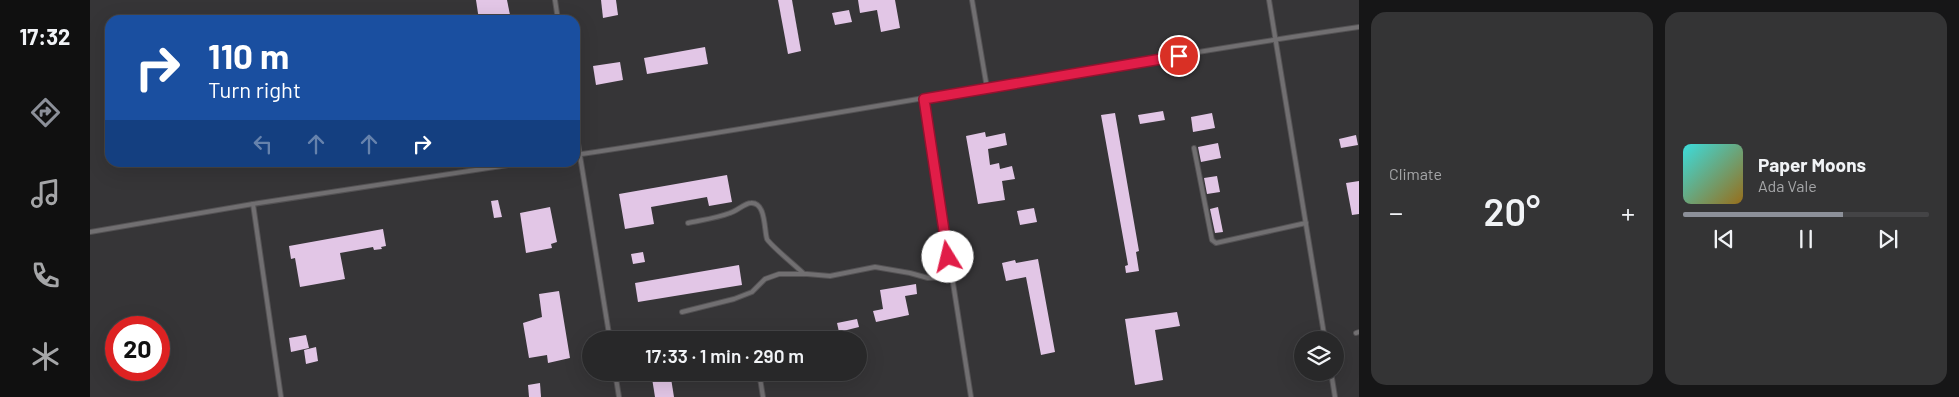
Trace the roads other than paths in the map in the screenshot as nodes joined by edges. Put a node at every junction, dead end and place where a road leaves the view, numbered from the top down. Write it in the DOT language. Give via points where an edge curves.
graph roads {
  1 [pos="555,0"];
  2 [pos="972,0"];
  3 [pos="1269,0"];
  4 [pos="557,15"];
  5 [pos="1359,27"];
  6 [pos="1275,39"];
  7 [pos="986,88"];
  8 [pos="924,99"];
  9 [pos="1194,148"];
  10 [pos="580,155"];
  11 [pos="495,167"];
  12 [pos="579,167"];
  13 [pos="253,204"];
  14 [pos="688,223"];
  15 [pos="1306,223"];
  16 [pos="90,232"];
  17 [pos="804,274"];
  18 [pos="952,277"];
  19 [pos="682,312"];
  20 [pos="608,331"];
  21 [pos="1324,331"];
  22 [pos="616,381"];
  23 [pos="760,381"];
  24 [pos="1332,381"];
  25 [pos="281,397"];
  26 [pos="619,397"];
  27 [pos="763,397"];
  28 [pos="970,397"];
  29 [pos="1335,397"];
  1 -- 4 [label="lane"];
  2 -- 7 [label="lane"];
  3 -- 6 [label="lane"];
  5 -- 6 [label="lane"];
  6 -- 7 [label="lane"];
  6 -- 15 [label="lane"];
  7 -- 8 [label="lane"];
  8 -- 10 [label="lane"];
  8 -- 18 [label="lane"];
  9 -- 15 [label="lane" via="1212,240 1216,243"];
  11 -- 13 [label="lane"];
  12 -- 20 [label="lane"];
  13 -- 16 [label="lane"];
  13 -- 25 [label="lane"];
  14 -- 17 [label="lane" via="730,214 749,203 757,204 761,208 771,246"];
  15 -- 21 [label="lane"];
  17 -- 18 [label="lane" via="830,276 875,267 928,278"];
  17 -- 19 [label="lane" via="779,274 765,279 752,292"];
  18 -- 28 [label="lane"];
  22 -- 26 [label="lane"];
  23 -- 27 [label="lane"];
  24 -- 29 [label="lane"];
}
